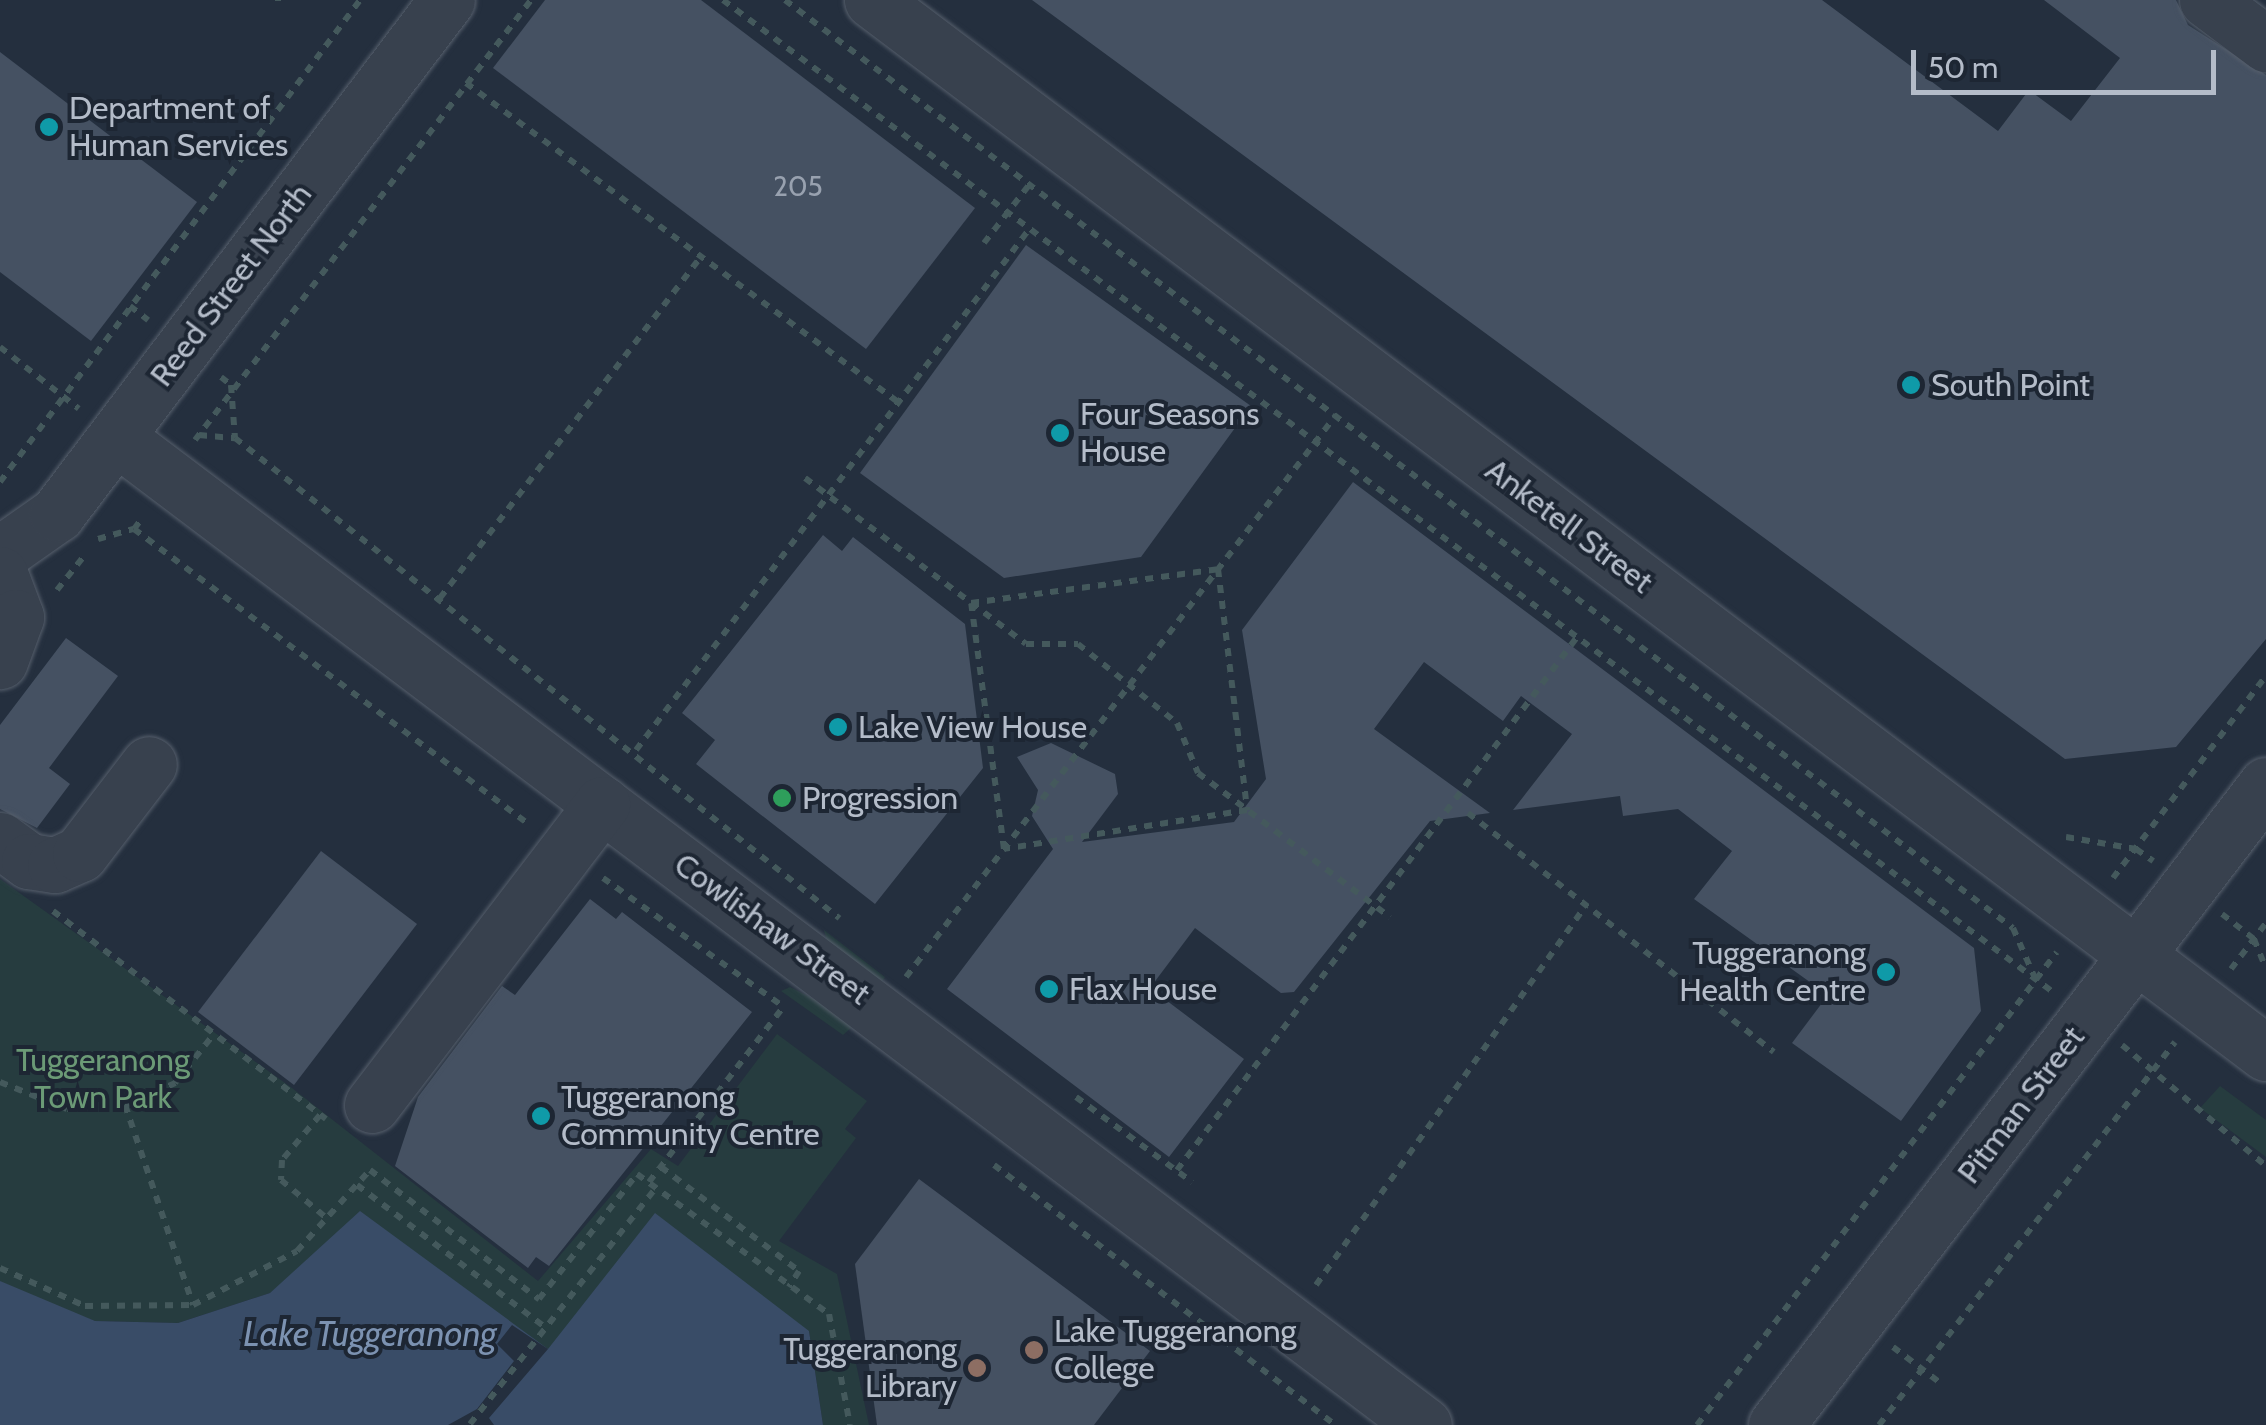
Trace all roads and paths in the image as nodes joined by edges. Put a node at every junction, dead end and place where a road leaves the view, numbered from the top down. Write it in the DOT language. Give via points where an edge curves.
graph roads {
  1 [pos="360,0"];
  2 [pos="447,0"];
  3 [pos="530,0"];
  4 [pos="724,0"];
  5 [pos="784,0"];
  6 [pos="872,0"];
  7 [pos="2206,0"];
  8 [pos="2266,44"];
  9 [pos="466,83"];
  10 [pos="1030,228"];
  11 [pos="701,257"];
  12 [pos="0,347"];
  13 [pos="230,385"];
  14 [pos="1351,395"];
  15 [pos="64,396"];
  16 [pos="898,402"];
  17 [pos="116,437"];
  18 [pos="235,438"];
  19 [pos="1316,442"];
  20 [pos="805,478"];
  21 [pos="0,482"];
  22 [pos="828,496"];
  23 [pos="0,554"];
  24 [pos="1218,570"];
  25 [pos="0,574"];
  26 [pos="53,595"];
  27 [pos="440,598"];
  28 [pos="971,603"];
  29 [pos="1577,637"];
  30 [pos="0,662"];
  31 [pos="2266,676"];
  32 [pos="1130,685"];
  33 [pos="636,750"];
  34 [pos="148,764"];
  35 [pos="2266,785"];
  36 [pos="602,804"];
  37 [pos="1247,810"];
  38 [pos="1468,814"];
  39 [pos="0,840"];
  40 [pos="1004,849"];
  41 [pos="2136,849"];
  42 [pos="566,852"];
  43 [pos="1586,905"];
  44 [pos="46,906"];
  45 [pos="1375,906"];
  46 [pos="1390,917"];
  47 [pos="2266,923"];
  48 [pos="847,925"];
  49 [pos="2135,954"];
  50 [pos="2266,968"];
  51 [pos="2036,979"];
  52 [pos="894,983"];
  53 [pos="784,1006"];
  54 [pos="797,1016"];
  55 [pos="214,1034"];
  56 [pos="1774,1052"];
  57 [pos="2266,1053"];
  58 [pos="0,1082"];
  59 [pos="125,1105"];
  60 [pos="350,1125"];
  61 [pos="990,1162"];
  62 [pos="2266,1166"];
  63 [pos="661,1167"];
  64 [pos="370,1170"];
  65 [pos="1177,1170"];
  66 [pos="648,1182"];
  67 [pos="357,1184"];
  68 [pos="656,1188"];
  69 [pos="330,1220"];
  70 [pos="0,1268"];
  71 [pos="788,1287"];
  72 [pos="193,1305"];
  73 [pos="1288,1322"];
  74 [pos="546,1328"];
  75 [pos="1257,1367"];
  76 [pos="470,1424"];
  77 [pos="850,1425"];
  78 [pos="1334,1425"];
  79 [pos="1424,1425"];
  80 [pos="1698,1425"];
  81 [pos="1776,1425"];
  82 [pos="1878,1425"];
  1 -- 15 [label="path"];
  2 -- 17 [label="street, Reed Street North"];
  3 -- 9 [label="path"];
  4 -- 10 [label="path"];
  5 -- 14 [label="path"];
  6 -- 14 [label="street, Anketell Street" via="1078,156"];
  7 -- 8 [label="street"];
  9 -- 11 [label="path"];
  9 -- 13 [label="path"];
  10 -- 16 [label="path"];
  10 -- 19 [label="path"];
  11 -- 16 [label="path"];
  11 -- 27 [label="path"];
  12 -- 15 [label="path"];
  13 -- 18 [label="path"];
  13 -- 18 [label="path" via="199,434"];
  14 -- 19 [label="path"];
  14 -- 49 [label="street, Anketell Street" via="1666,600"];
  14 -- 51 [label="path" via="2013,928"];
  15 -- 17 [label="path"];
  15 -- 21 [label="path"];
  16 -- 22 [label="path"];
  17 -- 23 [label="street, Reed Street North" via="58,514"];
  17 -- 36 [label="street, Cowlishaw Street"];
  18 -- 27 [label="path"];
  19 -- 24 [label="path"];
  19 -- 29 [label="path"];
  20 -- 22 [label="path"];
  22 -- 28 [label="path"];
  22 -- 33 [label="path"];
  24 -- 28 [label="path"];
  24 -- 32 [label="path"];
  24 -- 37 [label="path"];
  25 -- 30 [label="street" via="16,617"];
  26 -- 42 [label="path" via="98,539 134,530"];
  27 -- 33 [label="path"];
  28 -- 32 [label="path" via="1026,644 1078,644"];
  28 -- 40 [label="path"];
  29 -- 45 [label="path"];
  29 -- 51 [label="path"];
  31 -- 41 [label="path"];
  32 -- 37 [label="path" via="1177,723 1198,773"];
  32 -- 40 [label="path"];
  33 -- 48 [label="path"];
  34 -- 39 [label="street" via="80,854 55,865 29,861"];
  35 -- 49 [label="street, Pitman Street"];
  36 -- 42 [label="street"];
  36 -- 52 [label="street, Cowlishaw Street"];
  37 -- 40 [label="path"];
  37 -- 45 [label="path"];
  38 -- 43 [label="path"];
  40 -- 52 [label="path"];
  42 -- 53 [label="path"];
  42 -- 60 [label="street"];
  43 -- 56 [label="path"];
  43 -- 73 [label="path"];
  44 -- 55 [label="path"];
  45 -- 46 [label="path"];
  45 -- 65 [label="path"];
  47 -- 50 [label="path" via="2254,938"];
  49 -- 57 [label="street, Anketell Street"];
  49 -- 81 [label="street, Pitman Street"];
  51 -- 80 [label="path"];
  52 -- 73 [label="street, Cowlishaw Street"];
  53 -- 54 [label="path"];
  53 -- 63 [label="path"];
  55 -- 59 [label="path" via="175,1083"];
  55 -- 60 [label="path"];
  58 -- 59 [label="path" via="67,1108"];
  59 -- 72 [label="path"];
  60 -- 64 [label="path"];
  60 -- 69 [label="path" via="282,1160 282,1180"];
  61 -- 75 [label="path"];
  62 -- 82 [label="path" via="2176,1098 2154,1069"];
  63 -- 66 [label="path"];
  63 -- 71 [label="path" via="799,1271"];
  64 -- 66 [label="path" via="539,1299 637,1174"];
  64 -- 67 [label="path"];
  66 -- 68 [label="path"];
  67 -- 69 [label="path"];
  67 -- 74 [label="path"];
  68 -- 71 [label="path"];
  68 -- 74 [label="path"];
  69 -- 72 [label="path" via="249,1281"];
  70 -- 72 [label="path" via="86,1306"];
  71 -- 77 [label="path" via="829,1314"];
  73 -- 75 [label="path"];
  73 -- 79 [label="street, Cowlishaw Street"];
  74 -- 76 [label="path"];
  75 -- 78 [label="path"];
}
